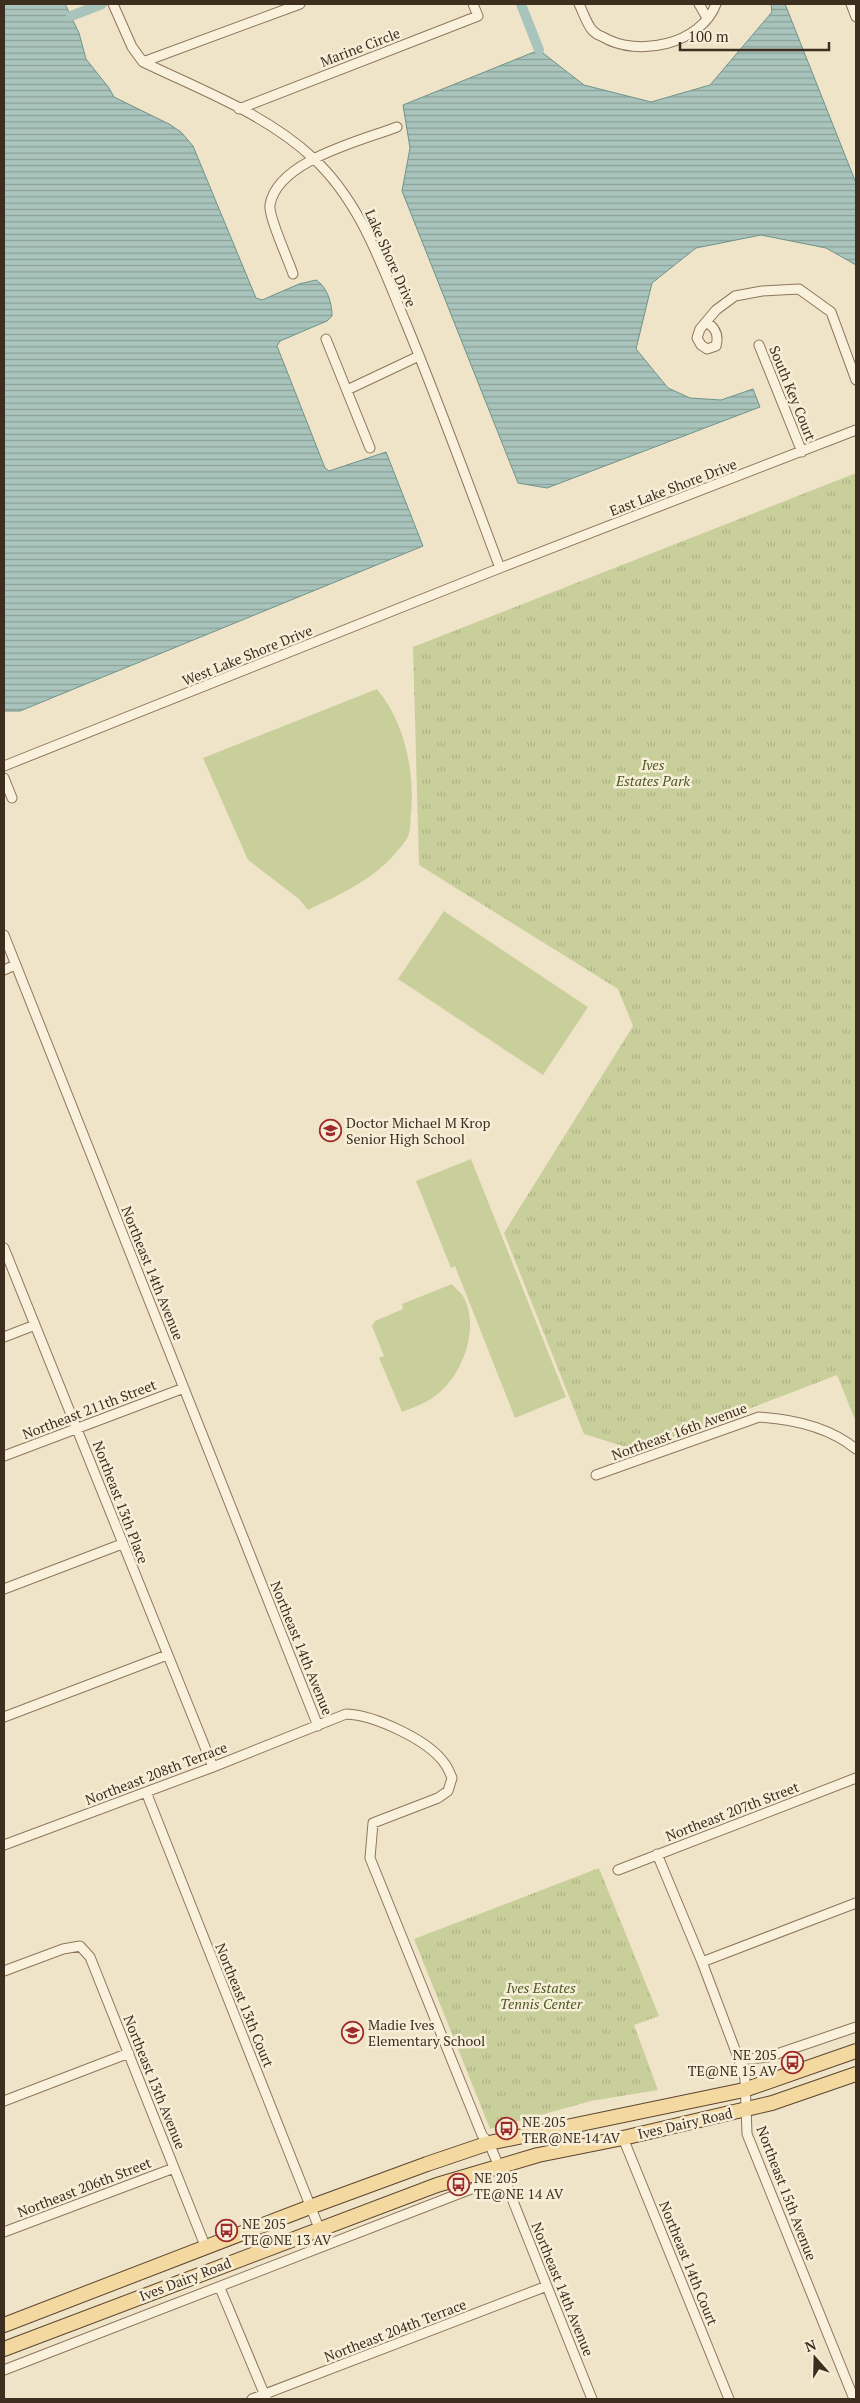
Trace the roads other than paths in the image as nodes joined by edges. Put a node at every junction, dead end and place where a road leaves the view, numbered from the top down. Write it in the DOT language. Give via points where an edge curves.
graph roads {
  1 [pos="113,4"];
  2 [pos="300,4"];
  3 [pos="473,4"];
  4 [pos="580,4"];
  5 [pos="699,4"];
  6 [pos="716,4"];
  7 [pos="851,4"];
  8 [pos="856,17"];
  9 [pos="707,18"];
  10 [pos="143,62"];
  11 [pos="239,109"];
  12 [pos="397,127"];
  13 [pos="314,159"];
  14 [pos="293,274"];
  15 [pos="706,322"];
  16 [pos="326,339"];
  17 [pos="759,345"];
  18 [pos="419,356"];
  19 [pos="856,380"];
  20 [pos="347,390"];
  21 [pos="856,430"];
  22 [pos="370,448"];
  23 [pos="802,452"];
  24 [pos="500,568"];
  25 [pos="4,766"];
  26 [pos="4,778"];
  27 [pos="12,798"];
  28 [pos="4,935"];
  29 [pos="15,966"];
  30 [pos="4,970"];
  31 [pos="4,1248"];
  32 [pos="35,1325"];
  33 [pos="4,1337"];
  34 [pos="184,1388"];
  35 [pos="77,1428"];
  36 [pos="856,1449"];
  37 [pos="4,1456"];
  38 [pos="596,1476"];
  39 [pos="122,1544"];
  40 [pos="4,1588"];
  41 [pos="167,1655"];
  42 [pos="4,1717"];
  43 [pos="318,1726"];
  44 [pos="213,1767"];
  45 [pos="856,1778"];
  46 [pos="146,1792"];
  47 [pos="4,1845"];
  48 [pos="657,1854"];
  49 [pos="618,1870"];
  50 [pos="856,1902"];
  51 [pos="702,1962"];
  52 [pos="4,1971"];
  53 [pos="856,2027"];
  54 [pos="856,2051"];
  55 [pos="129,2053"];
  56 [pos="739,2060"];
  57 [pos="856,2074"];
  58 [pos="744,2090"];
  59 [pos="4,2101"];
  60 [pos="746,2109"];
  61 [pos="623,2138"];
  62 [pos="490,2143"];
  63 [pos="499,2166"];
  64 [pos="174,2168"];
  65 [pos="508,2187"];
  66 [pos="310,2207"];
  67 [pos="319,2228"];
  68 [pos="4,2232"];
  69 [pos="206,2248"];
  70 [pos="548,2286"];
  71 [pos="220,2288"];
  72 [pos="4,2325"];
  73 [pos="4,2349"];
  74 [pos="4,2370"];
  75 [pos="266,2397"];
  76 [pos="252,2399"];
  77 [pos="592,2399"];
  78 [pos="730,2399"];
  79 [pos="854,2399"];
  1 -- 10 [label="street" via="132,47"];
  2 -- 10 [label="street"];
  3 -- 11 [label="street, Marine Circle" via="478,16"];
  4 -- 9 [label="street" via="593,32 615,44 644,48 671,43 703,24"];
  5 -- 9 [label="street"];
  6 -- 9 [label="street"];
  7 -- 8 [label="street"];
  10 -- 11 [label="street, Lake Shore Drive"];
  11 -- 13 [label="street, Lake Shore Drive" via="280,130"];
  12 -- 13 [label="street"];
  13 -- 14 [label="street" via="293,170 275,188 269,207"];
  13 -- 18 [label="street, Lake Shore Drive" via="343,190 371,239"];
  15 -- 19 [label="street" via="735,296 799,289 831,312"];
  16 -- 20 [label="street"];
  17 -- 23 [label="street, South Key Court"];
  18 -- 20 [label="street"];
  18 -- 24 [label="street, Lake Shore Drive"];
  20 -- 22 [label="street"];
  21 -- 23 [label="street, East Lake Shore Drive"];
  23 -- 24 [label="street, East Lake Shore Drive"];
  24 -- 25 [label="street, West Lake Shore Drive"];
  26 -- 27 [label="street"];
  28 -- 29 [label="street, Northeast 14th Avenue"];
  29 -- 30 [label="street"];
  29 -- 34 [label="street, Northeast 14th Avenue"];
  31 -- 32 [label="street, Northeast 13th Place"];
  32 -- 33 [label="street"];
  32 -- 35 [label="street, Northeast 13th Place"];
  34 -- 35 [label="street, Northeast 211th Street"];
  34 -- 43 [label="street, Northeast 14th Avenue"];
  35 -- 37 [label="street, Northeast 211th Street"];
  35 -- 39 [label="street, Northeast 13th Place"];
  36 -- 38 [label="street, Northeast 16th Avenue" via="813,1426 759,1417"];
  39 -- 40 [label="street"];
  39 -- 41 [label="street, Northeast 13th Place"];
  41 -- 42 [label="street"];
  41 -- 44 [label="street, Northeast 13th Place"];
  43 -- 44 [label="street, Northeast 208th Terrace"];
  43 -- 62 [label="street, Northeast 14th Avenue" via="346,1714 358,1714 389,1725 430,1748 445,1764 452,1778 448,1791 438,1798 373,1823 370,1858 482,2135"];
  44 -- 46 [label="street, Northeast 208th Terrace"];
  45 -- 48 [label="street, Northeast 207th Street"];
  46 -- 47 [label="street, Northeast 208th Terrace"];
  46 -- 66 [label="street, Northeast 13th Court"];
  48 -- 49 [label="street, Northeast 207th Street"];
  48 -- 51 [label="street, Northeast 15th Avenue"];
  50 -- 51 [label="street"];
  51 -- 56 [label="street, Northeast 15th Avenue"];
  52 -- 55 [label="street, Northeast 13th Avenue" via="62,1948 80,1946 90,1957"];
  53 -- 56 [label="street" via="768,2057"];
  54 -- 58 [label="main road, Ives Dairy Road"];
  55 -- 59 [label="street"];
  55 -- 64 [label="street, Northeast 13th Avenue"];
  56 -- 58 [label="street, Northeast 15th Avenue" via="745,2079"];
  57 -- 60 [label="main road, Ives Dairy Road"];
  58 -- 60 [label="street, Northeast 15th Avenue"];
  58 -- 62 [label="main road, Ives Dairy Road"];
  60 -- 61 [label="main road, Ives Dairy Road"];
  60 -- 79 [label="street, Northeast 15th Avenue" via="747,2134"];
  61 -- 63 [label="main road, Ives Dairy Road"];
  61 -- 78 [label="street, Northeast 14th Court"];
  62 -- 63 [label="street, Northeast 14th Avenue"];
  62 -- 66 [label="main road, Ives Dairy Road"];
  63 -- 65 [label="street, Northeast 14th Avenue"];
  63 -- 67 [label="main road, Ives Dairy Road"];
  64 -- 68 [label="street, Northeast 206th Street"];
  64 -- 69 [label="street, Northeast 13th Avenue"];
  65 -- 70 [label="street, Northeast 14th Avenue"];
  65 -- 71 [label="street" via="471,2189"];
  66 -- 67 [label="street, Northeast 13th Court"];
  66 -- 69 [label="main road, Ives Dairy Road"];
  67 -- 73 [label="main road, Ives Dairy Road"];
  69 -- 72 [label="main road, Ives Dairy Road"];
  70 -- 75 [label="street, Northeast 204th Terrace"];
  70 -- 77 [label="street, Northeast 14th Avenue"];
  71 -- 74 [label="street"];
  71 -- 75 [label="street"];
  75 -- 76 [label="street, Northeast 204th Terrace"];
}
